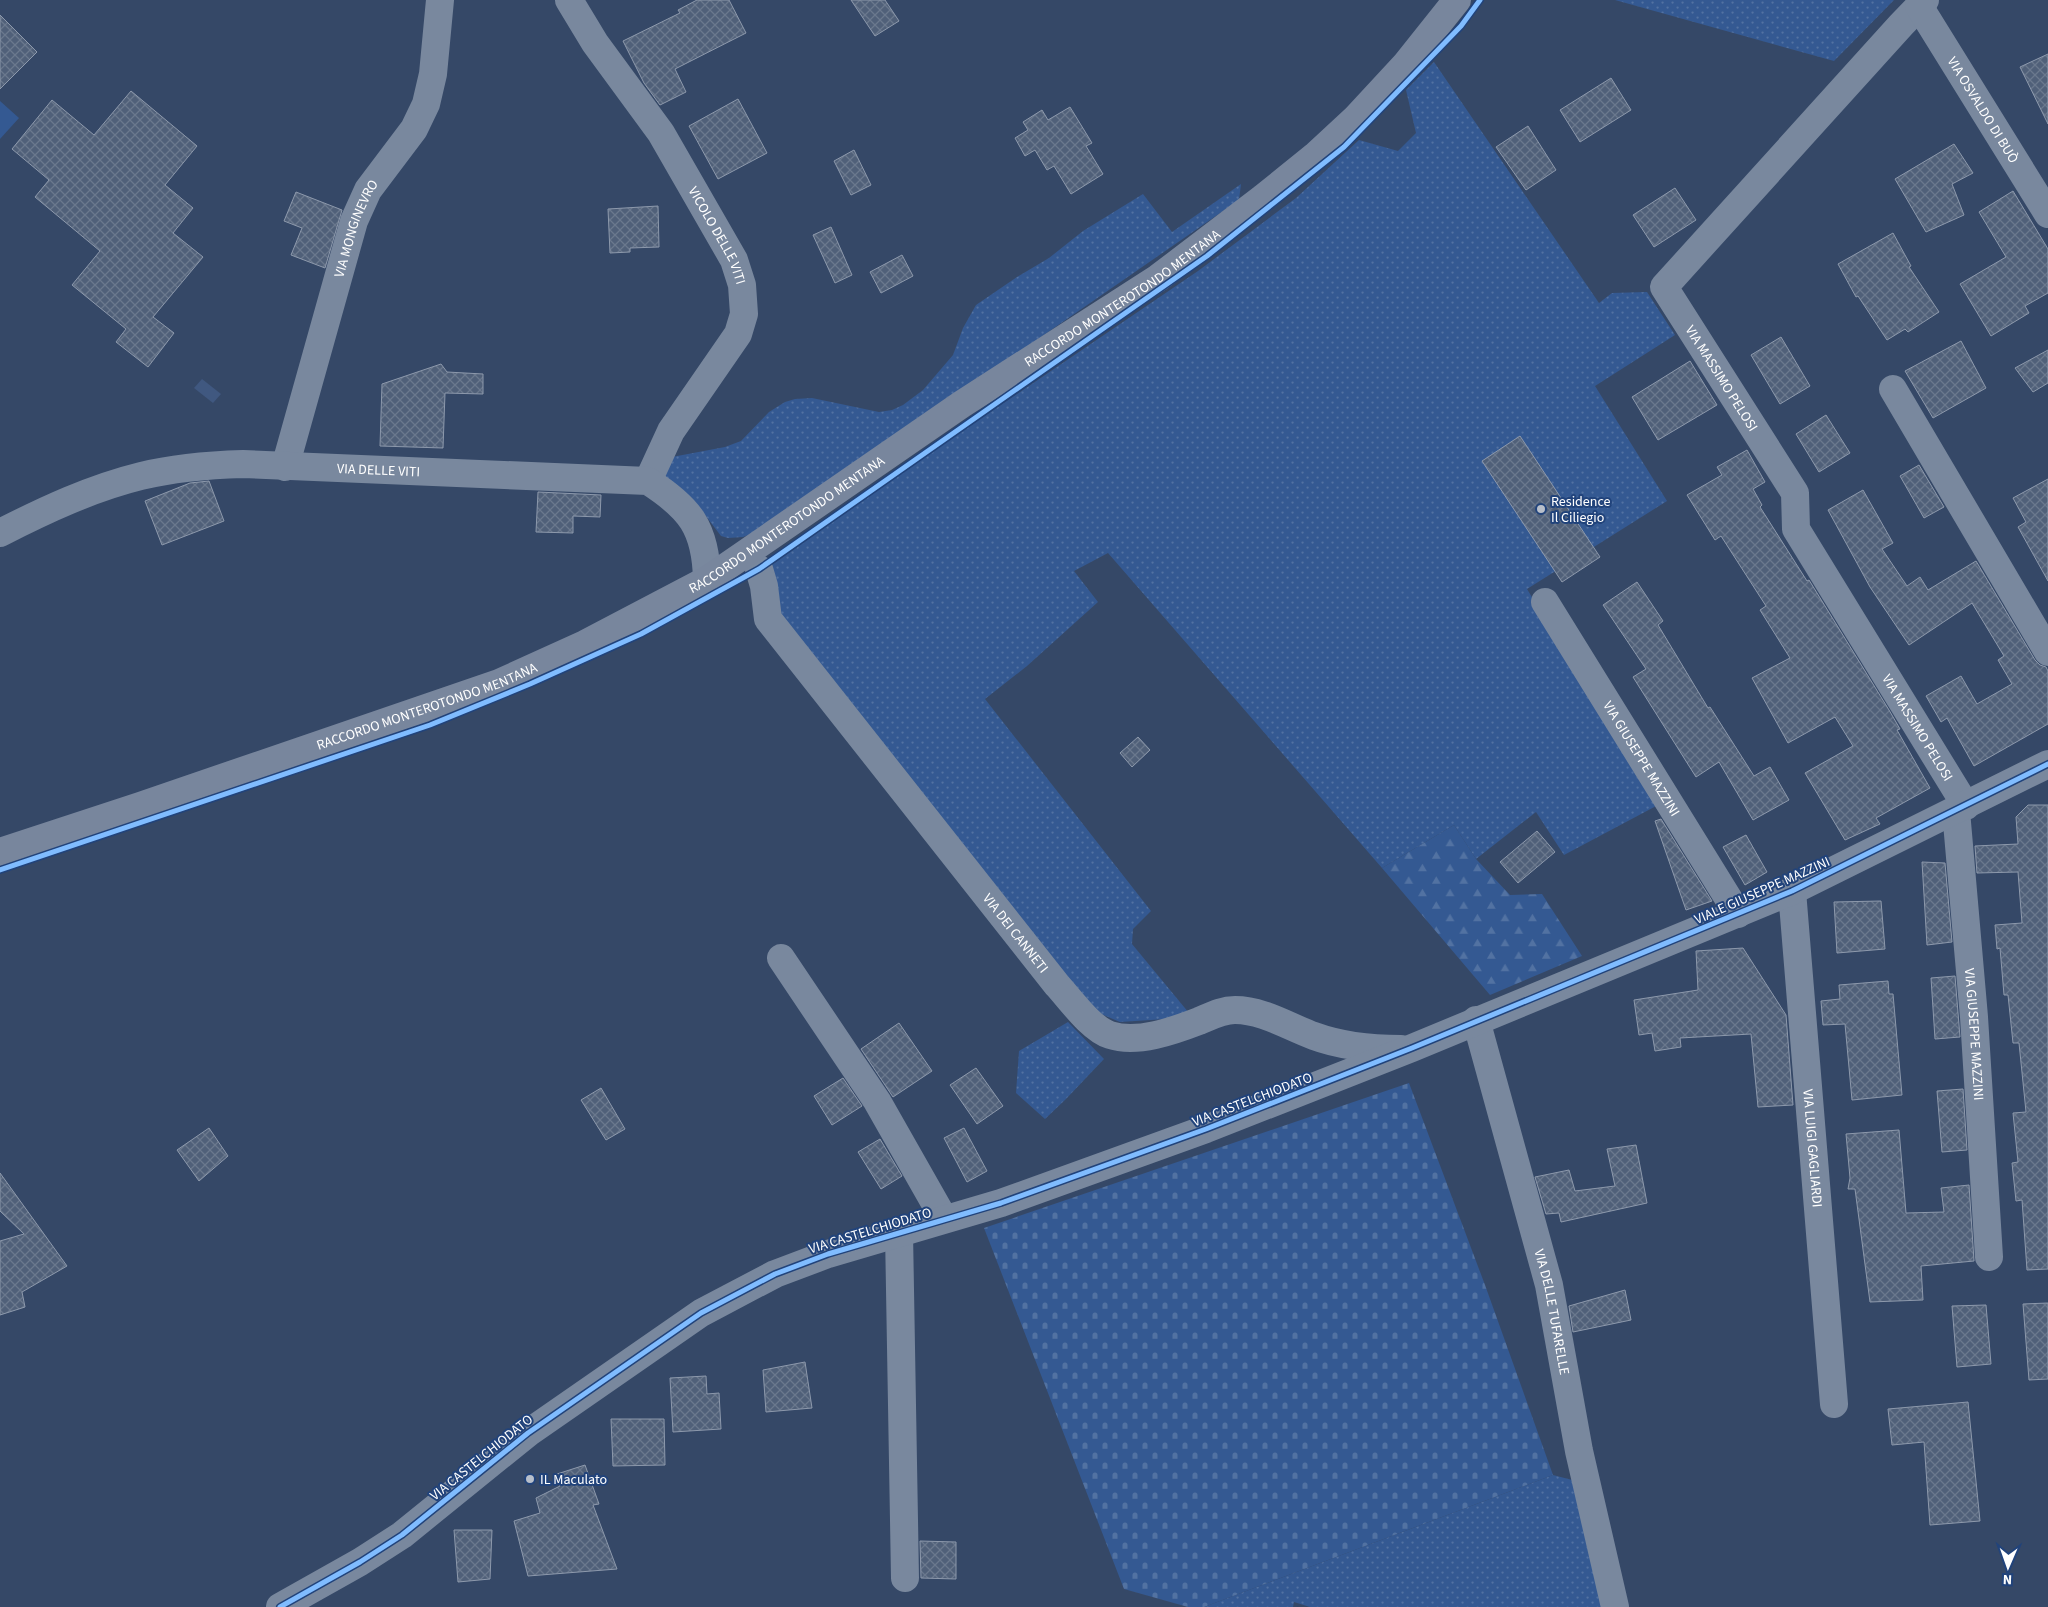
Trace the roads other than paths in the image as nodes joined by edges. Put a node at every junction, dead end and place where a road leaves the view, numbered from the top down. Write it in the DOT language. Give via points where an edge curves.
graph roads {
  1 [pos="440,0"];
  2 [pos="569,0"];
  3 [pos="1457,0"];
  4 [pos="1922,3"];
  5 [pos="2048,214"];
  6 [pos="1893,389"];
  7 [pos="285,467"];
  8 [pos="648,481"];
  9 [pos="0,533"];
  10 [pos="759,569"];
  11 [pos="706,580"];
  12 [pos="1545,602"];
  13 [pos="2048,652"];
  14 [pos="2048,764"];
  15 [pos="1961,808"];
  16 [pos="0,852"];
  17 [pos="1792,892"];
  18 [pos="1738,914"];
  19 [pos="781,958"];
  20 [pos="1476,1020"];
  21 [pos="1412,1048"];
  22 [pos="944,1219"];
  23 [pos="899,1232"];
  24 [pos="1989,1257"];
  25 [pos="1834,1404"];
  26 [pos="904,1578"];
  27 [pos="280,1607"];
  28 [pos="1615,1607"];
  1 -- 7 [label="street, VIA MONGINEVRO" via="433,74 426,104 414,130 368,190 354,221"];
  2 -- 8 [label="street, VICOLO DELLE VITI" via="603,55 661,133 734,260 742,285 744,314 738,334 676,424"];
  3 -- 11 [label="main road, RACCORDO MONTEROTONDO MENTANA" via="1406,64 1356,118 1263,198 1158,278 962,404"];
  4 -- 5 [label="street, VIA OSVALDO DI BUÒ"];
  4 -- 15 [label="street, VIA MASSIMO PELOSI" via="1664,287 1795,493 1796,529"];
  6 -- 13 [label="street"];
  7 -- 8 [label="street, VIA DELLE VITI"];
  7 -- 9 [label="street, VIA DELLE VITI" via="211,465 141,476 92,491"];
  8 -- 11 [label="street" via="677,500 693,521 704,550"];
  10 -- 21 [label="street, VIA DEI CANNETI" via="768,620 1057,985 1099,1029 1128,1038 1145,1036 1182,1027 1218,1013 1241,1010 1331,1041 1378,1049"];
  11 -- 16 [label="main road, RACCORDO MONTEROTONDO MENTANA" via="585,644 499,683"];
  12 -- 18 [label="street, VIA GIUSEPPE MAZZINI"];
  14 -- 15 [label="street, VIALE GIUSEPPE MAZZINI"];
  15 -- 17 [label="street, VIALE GIUSEPPE MAZZINI"];
  15 -- 24 [label="street, VIA GIUSEPPE MAZZINI"];
  17 -- 18 [label="street, VIALE GIUSEPPE MAZZINI"];
  17 -- 25 [label="street, VIA LUIGI GAGLIARDI"];
  18 -- 20 [label="street, VIALE GIUSEPPE MAZZINI"];
  19 -- 22 [label="street" via="877,1101"];
  20 -- 21 [label="street, VIA CASTELCHIODATO"];
  20 -- 28 [label="street, VIA DELLE TUFARELLE" via="1549,1285 1582,1468"];
  21 -- 22 [label="street, VIA CASTELCHIODATO" via="1206,1129"];
  22 -- 23 [label="street, VIA CASTELCHIODATO"];
  23 -- 26 [label="street"];
  23 -- 27 [label="street, VIA CASTELCHIODATO" via="793,1267 700,1313 528,1433 402,1535"];
}
